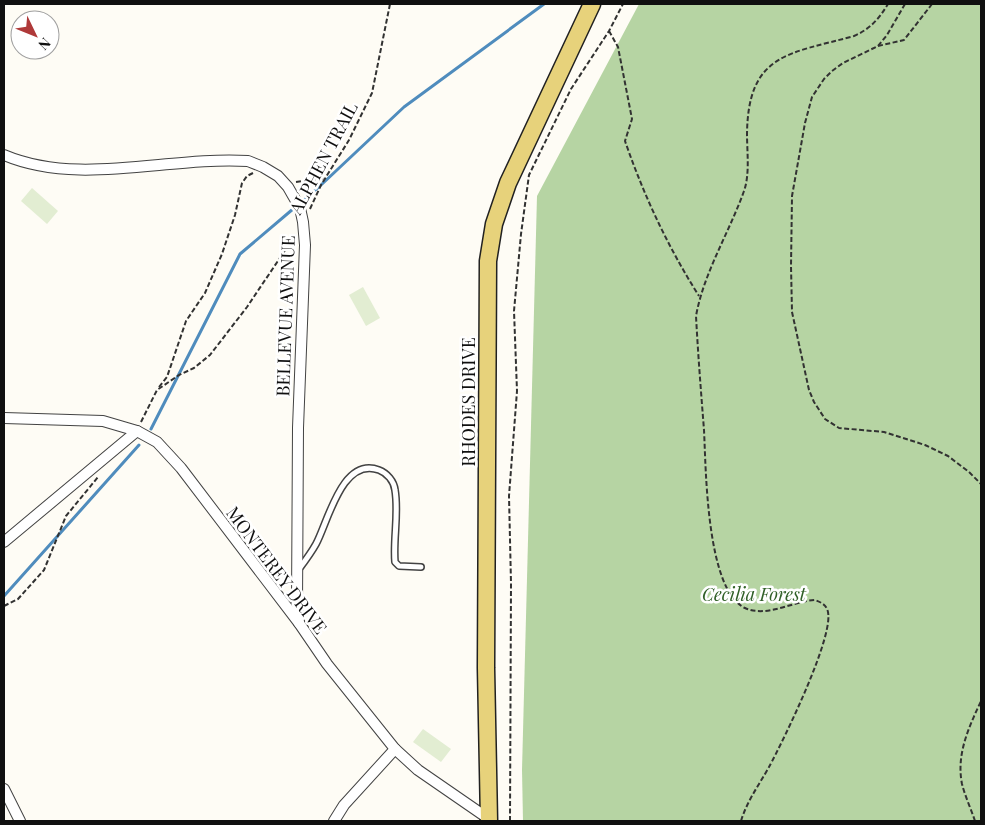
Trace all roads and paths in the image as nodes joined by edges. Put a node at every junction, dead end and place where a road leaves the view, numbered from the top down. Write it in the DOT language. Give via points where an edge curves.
graph roads {
  1 [pos="390,4"];
  2 [pos="592,4"];
  3 [pos="623,4"];
  4 [pos="888,4"];
  5 [pos="905,4"];
  6 [pos="932,4"];
  7 [pos="609,31"];
  8 [pos="878,46"];
  9 [pos="4,155"];
  10 [pos="254,172"];
  11 [pos="326,178"];
  12 [pos="281,179"];
  13 [pos="303,222"];
  14 [pos="699,296"];
  15 [pos="157,390"];
  16 [pos="4,418"];
  17 [pos="137,430"];
  18 [pos="102,474"];
  19 [pos="981,484"];
  20 [pos="4,542"];
  21 [pos="421,567"];
  22 [pos="297,572"];
  23 [pos="4,606"];
  24 [pos="298,623"];
  25 [pos="981,701"];
  26 [pos="395,749"];
  27 [pos="4,789"];
  28 [pos="490,820"];
  29 [pos="20,821"];
  30 [pos="334,821"];
  31 [pos="510,821"];
  32 [pos="741,821"];
  33 [pos="975,821"];
  1 -- 11 [label="path, ALPHEN TRAIL" via="372,93"];
  2 -- 28 [label="main road, RHODES DRIVE" via="506,189 494,224 488,261 486,668"];
  3 -- 7 [label="path"];
  4 -- 14 [label="path" via="871,27 863,32 789,54 762,74 749,104 745,189"];
  5 -- 8 [label="path"];
  6 -- 8 [label="path" via="904,40"];
  7 -- 14 [label="path" via="618,47 632,119 625,141 656,219"];
  7 -- 31 [label="path" via="571,89 529,175 521,234 514,311 516,392 508,496"];
  8 -- 19 [label="path" via="843,63 824,79 812,97 805,123 792,196 791,266 792,312 809,390 820,412 832,425 849,430 884,432 925,445 948,456"];
  9 -- 12 [label="street, BELLEVUE AVENUE" via="55,169 248,161 263,166"];
  10 -- 15 [label="path" via="242,183 222,254 205,293 186,321 167,377"];
  11 -- 12 [label="path" via="300,183"];
  11 -- 13 [label="path, ALPHEN TRAIL"];
  12 -- 13 [label="street, BELLEVUE AVENUE" via="300,208"];
  13 -- 15 [label="path, ALPHEN TRAIL" via="282,257 210,355"];
  13 -- 22 [label="street, BELLEVUE AVENUE"];
  14 -- 32 [label="path" via="696,316 707,500 711,532 726,587 744,608 760,611 816,600 822,603 829,615 814,671"];
  15 -- 17 [label="path, ALPHEN TRAIL"];
  16 -- 17 [label="street, MONTEREY DRIVE" via="103,421"];
  17 -- 20 [label="street"];
  17 -- 24 [label="street, MONTEREY DRIVE" via="157,442 181,468"];
  18 -- 23 [label="path" via="66,516 44,570 18,599"];
  21 -- 22 [label="lane" via="399,566 395,562 396,491 385,473 374,469 355,473 343,484 316,543"];
  22 -- 24 [label="street, BELLEVUE AVENUE"];
  24 -- 26 [label="street, MONTEREY DRIVE"];
  25 -- 33 [label="path" via="962,747 960,765 962,784"];
  26 -- 28 [label="street, MONTEREY DRIVE" via="408,762"];
  26 -- 30 [label="street"];
  27 -- 29 [label="street"];
}
